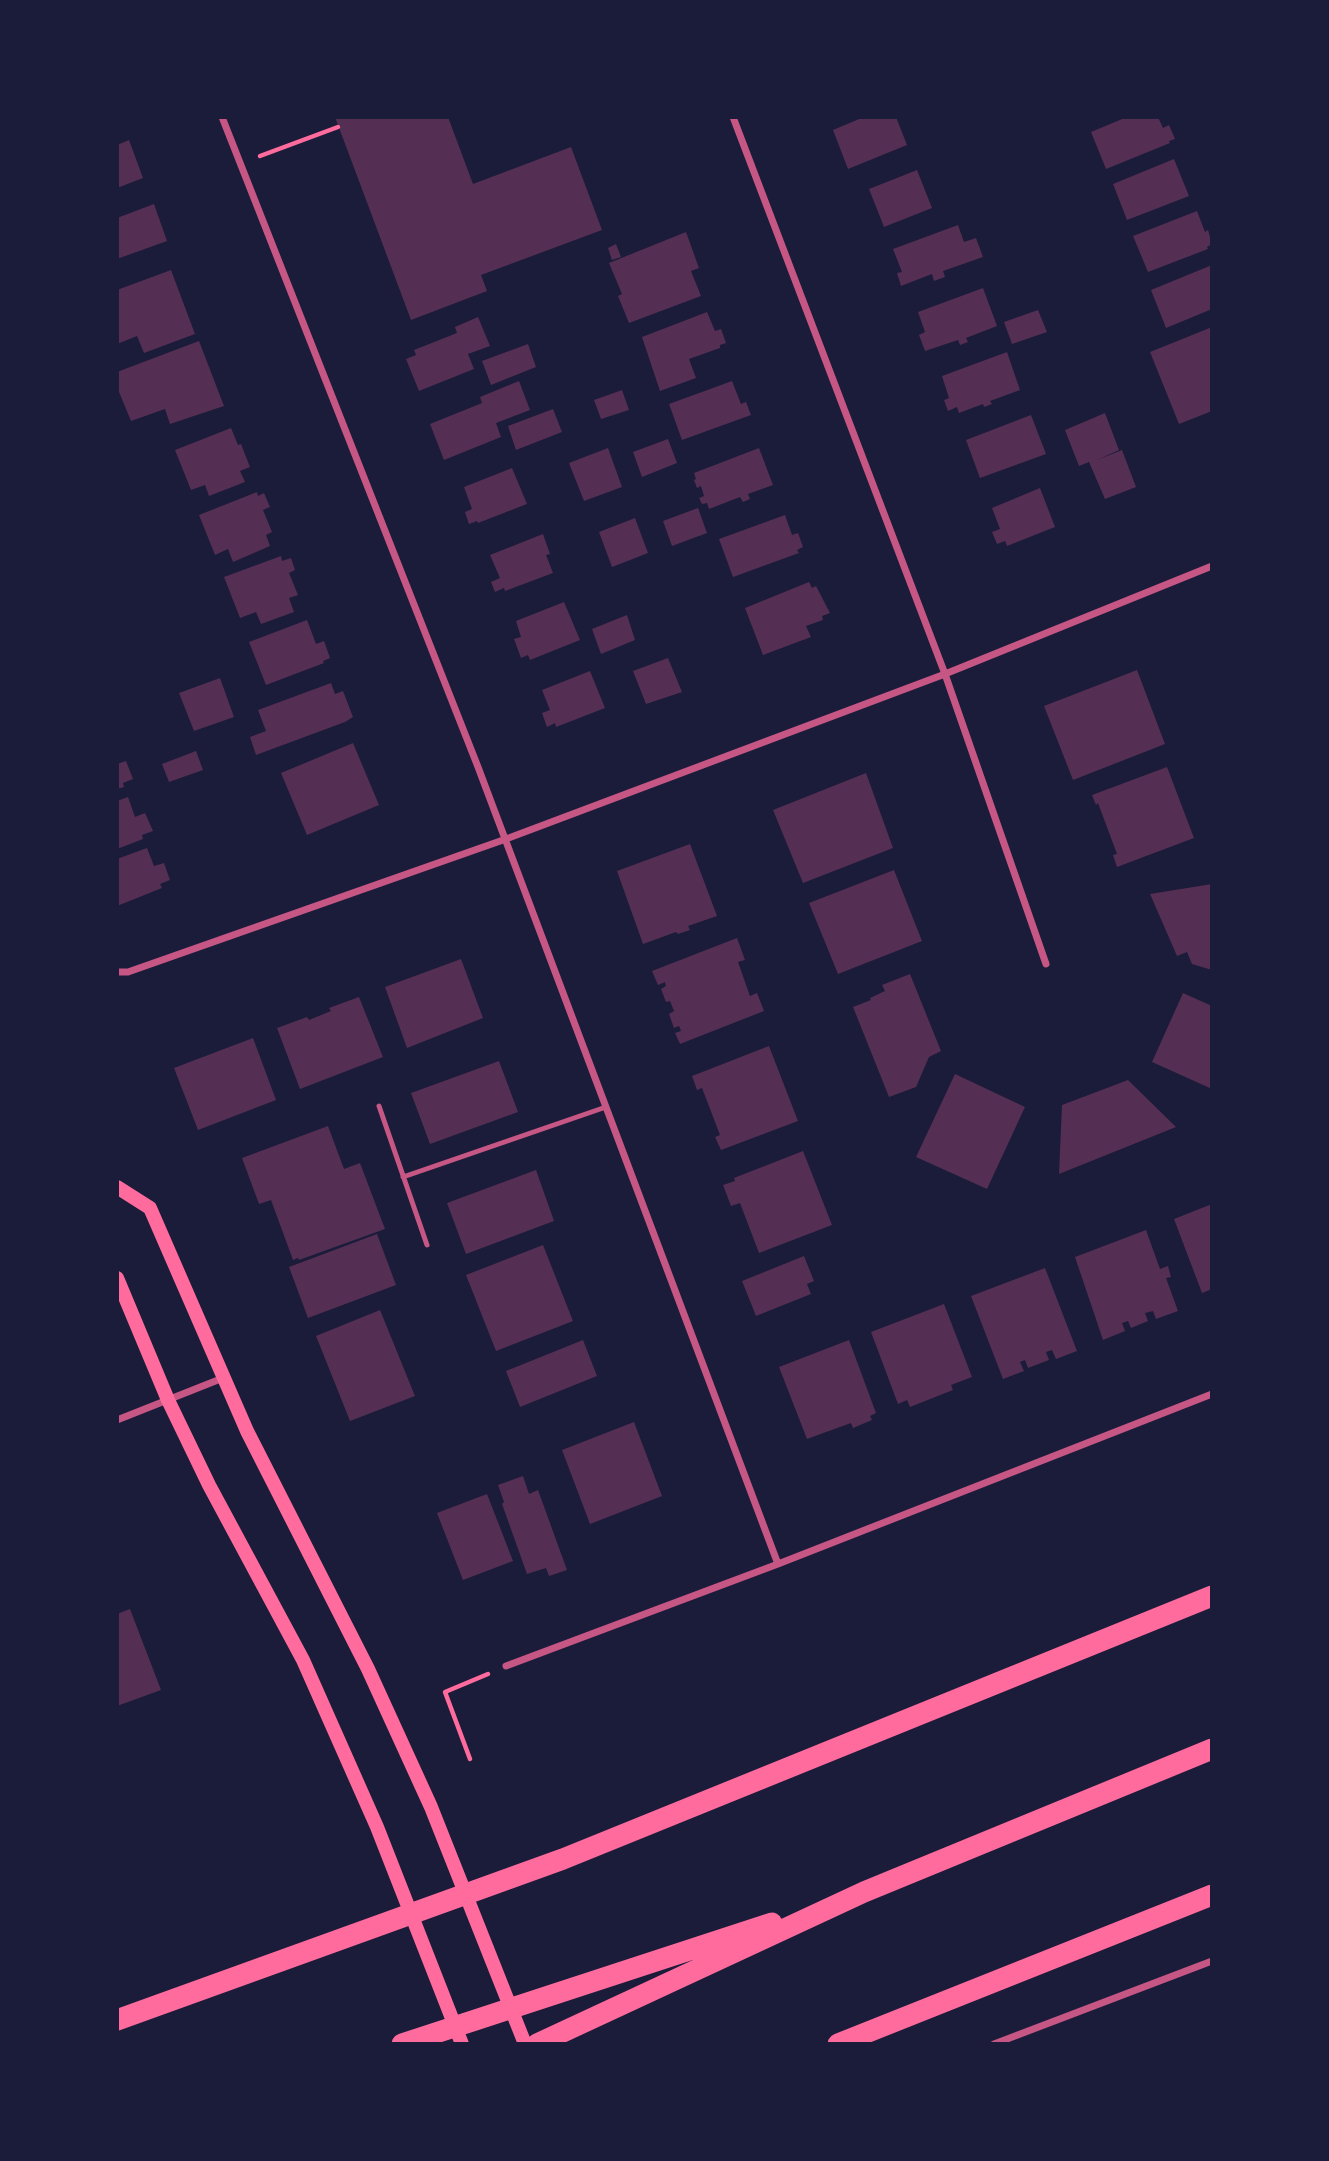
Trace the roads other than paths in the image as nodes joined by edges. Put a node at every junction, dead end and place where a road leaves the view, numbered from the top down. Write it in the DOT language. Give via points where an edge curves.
graph roads {
  1 [pos="222,117"];
  2 [pos="733,117"];
  3 [pos="1212,566"];
  4 [pos="945,674"];
  5 [pos="506,839"];
  6 [pos="1046,964"];
  7 [pos="117,972"];
  8 [pos="379,1106"];
  9 [pos="606,1107"];
  10 [pos="403,1177"];
  11 [pos="117,1187"];
  12 [pos="427,1245"];
  13 [pos="117,1278"];
  14 [pos="223,1378"];
  15 [pos="1212,1394"];
  16 [pos="168,1400"];
  17 [pos="117,1420"];
  18 [pos="778,1564"];
  19 [pos="1212,1596"];
  20 [pos="506,1666"];
  21 [pos="1212,1749"];
  22 [pos="864,1892"];
  23 [pos="1212,1895"];
  24 [pos="1212,1961"];
  25 [pos="117,2020"];
  26 [pos="402,2044"];
  27 [pos="462,2044"];
  28 [pos="526,2044"];
  29 [pos="537,2044"];
  30 [pos="838,2044"];
  31 [pos="994,2044"];
  1 -- 5 [label="street"];
  2 -- 4 [label="street"];
  3 -- 4 [label="street"];
  4 -- 5 [label="street"];
  4 -- 6 [label="street"];
  5 -- 7 [label="street" via="128,972"];
  5 -- 9 [label="street"];
  8 -- 10 [label="lane"];
  9 -- 10 [label="lane"];
  9 -- 18 [label="street"];
  10 -- 12 [label="lane"];
  11 -- 14 [label="main road" via="149,1208"];
  13 -- 16 [label="main road"];
  14 -- 16 [label="street"];
  14 -- 28 [label="main road" via="368,1669 431,1807"];
  15 -- 18 [label="street"];
  16 -- 17 [label="street"];
  16 -- 27 [label="main road" via="303,1660 377,1827"];
  18 -- 20 [label="street"];
  19 -- 25 [label="highway" via="563,1859"];
  21 -- 22 [label="highway"];
  22 -- 26 [label="highway"];
  22 -- 29 [label="highway"];
  23 -- 30 [label="highway"];
  24 -- 31 [label="street"];
}
